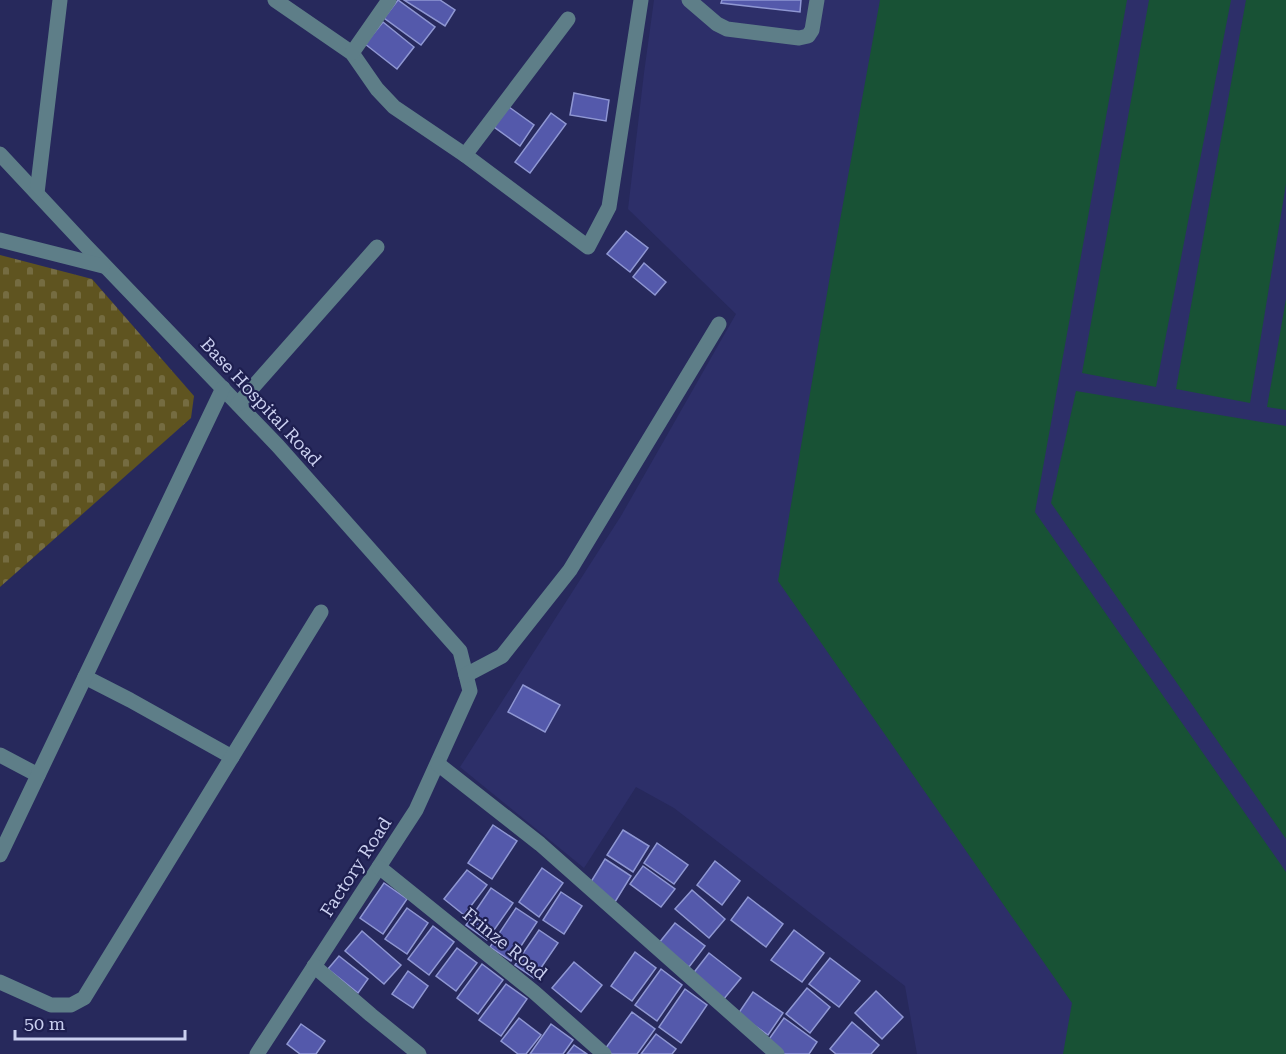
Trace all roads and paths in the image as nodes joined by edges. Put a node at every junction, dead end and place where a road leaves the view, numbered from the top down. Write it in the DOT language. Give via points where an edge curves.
graph roads {
  1 [pos="60,0"];
  2 [pos="275,0"];
  3 [pos="389,0"];
  4 [pos="641,0"];
  5 [pos="689,0"];
  6 [pos="817,0"];
  7 [pos="568,19"];
  8 [pos="352,53"];
  9 [pos="0,154"];
  10 [pos="465,155"];
  11 [pos="37,194"];
  12 [pos="0,240"];
  13 [pos="377,247"];
  14 [pos="106,267"];
  15 [pos="719,324"];
  16 [pos="223,388"];
  17 [pos="238,404"];
  18 [pos="321,612"];
  19 [pos="466,675"];
  20 [pos="85,677"];
  21 [pos="470,691"];
  22 [pos="0,755"];
  23 [pos="232,757"];
  24 [pos="438,764"];
  25 [pos="38,775"];
  26 [pos="0,855"];
  27 [pos="379,867"];
  28 [pos="314,966"];
  29 [pos="0,982"];
  30 [pos="257,1054"];
  31 [pos="419,1054"];
  32 [pos="604,1054"];
  33 [pos="777,1054"];
  1 -- 11 [label="street"];
  2 -- 8 [label="street"];
  3 -- 8 [label="street"];
  4 -- 10 [label="street" via="609,207 588,247"];
  5 -- 6 [label="street" via="727,29 799,38 808,36 812,30"];
  7 -- 10 [label="street"];
  8 -- 10 [label="street" via="394,107"];
  9 -- 11 [label="street, Base Hospital Road"];
  11 -- 14 [label="street, Base Hospital Road"];
  12 -- 14 [label="street"];
  13 -- 17 [label="street"];
  14 -- 16 [label="street, Base Hospital Road"];
  15 -- 19 [label="street" via="570,570 502,656"];
  16 -- 17 [label="street, Base Hospital Road"];
  16 -- 20 [label="street"];
  17 -- 19 [label="street, Base Hospital Road" via="460,651"];
  18 -- 23 [label="street"];
  19 -- 21 [label="street, Base Hospital Road"];
  20 -- 23 [label="street"];
  20 -- 25 [label="street"];
  21 -- 24 [label="street, Factory Road"];
  22 -- 25 [label="street"];
  23 -- 29 [label="street" via="84,998 71,1005 51,1005"];
  24 -- 27 [label="street, Factory Road" via="416,810"];
  24 -- 33 [label="street" via="540,844"];
  25 -- 26 [label="street"];
  27 -- 28 [label="street, Factory Road"];
  27 -- 32 [label="street, Frinze Road"];
  28 -- 30 [label="street, Factory Road"];
  28 -- 31 [label="street"];
}
